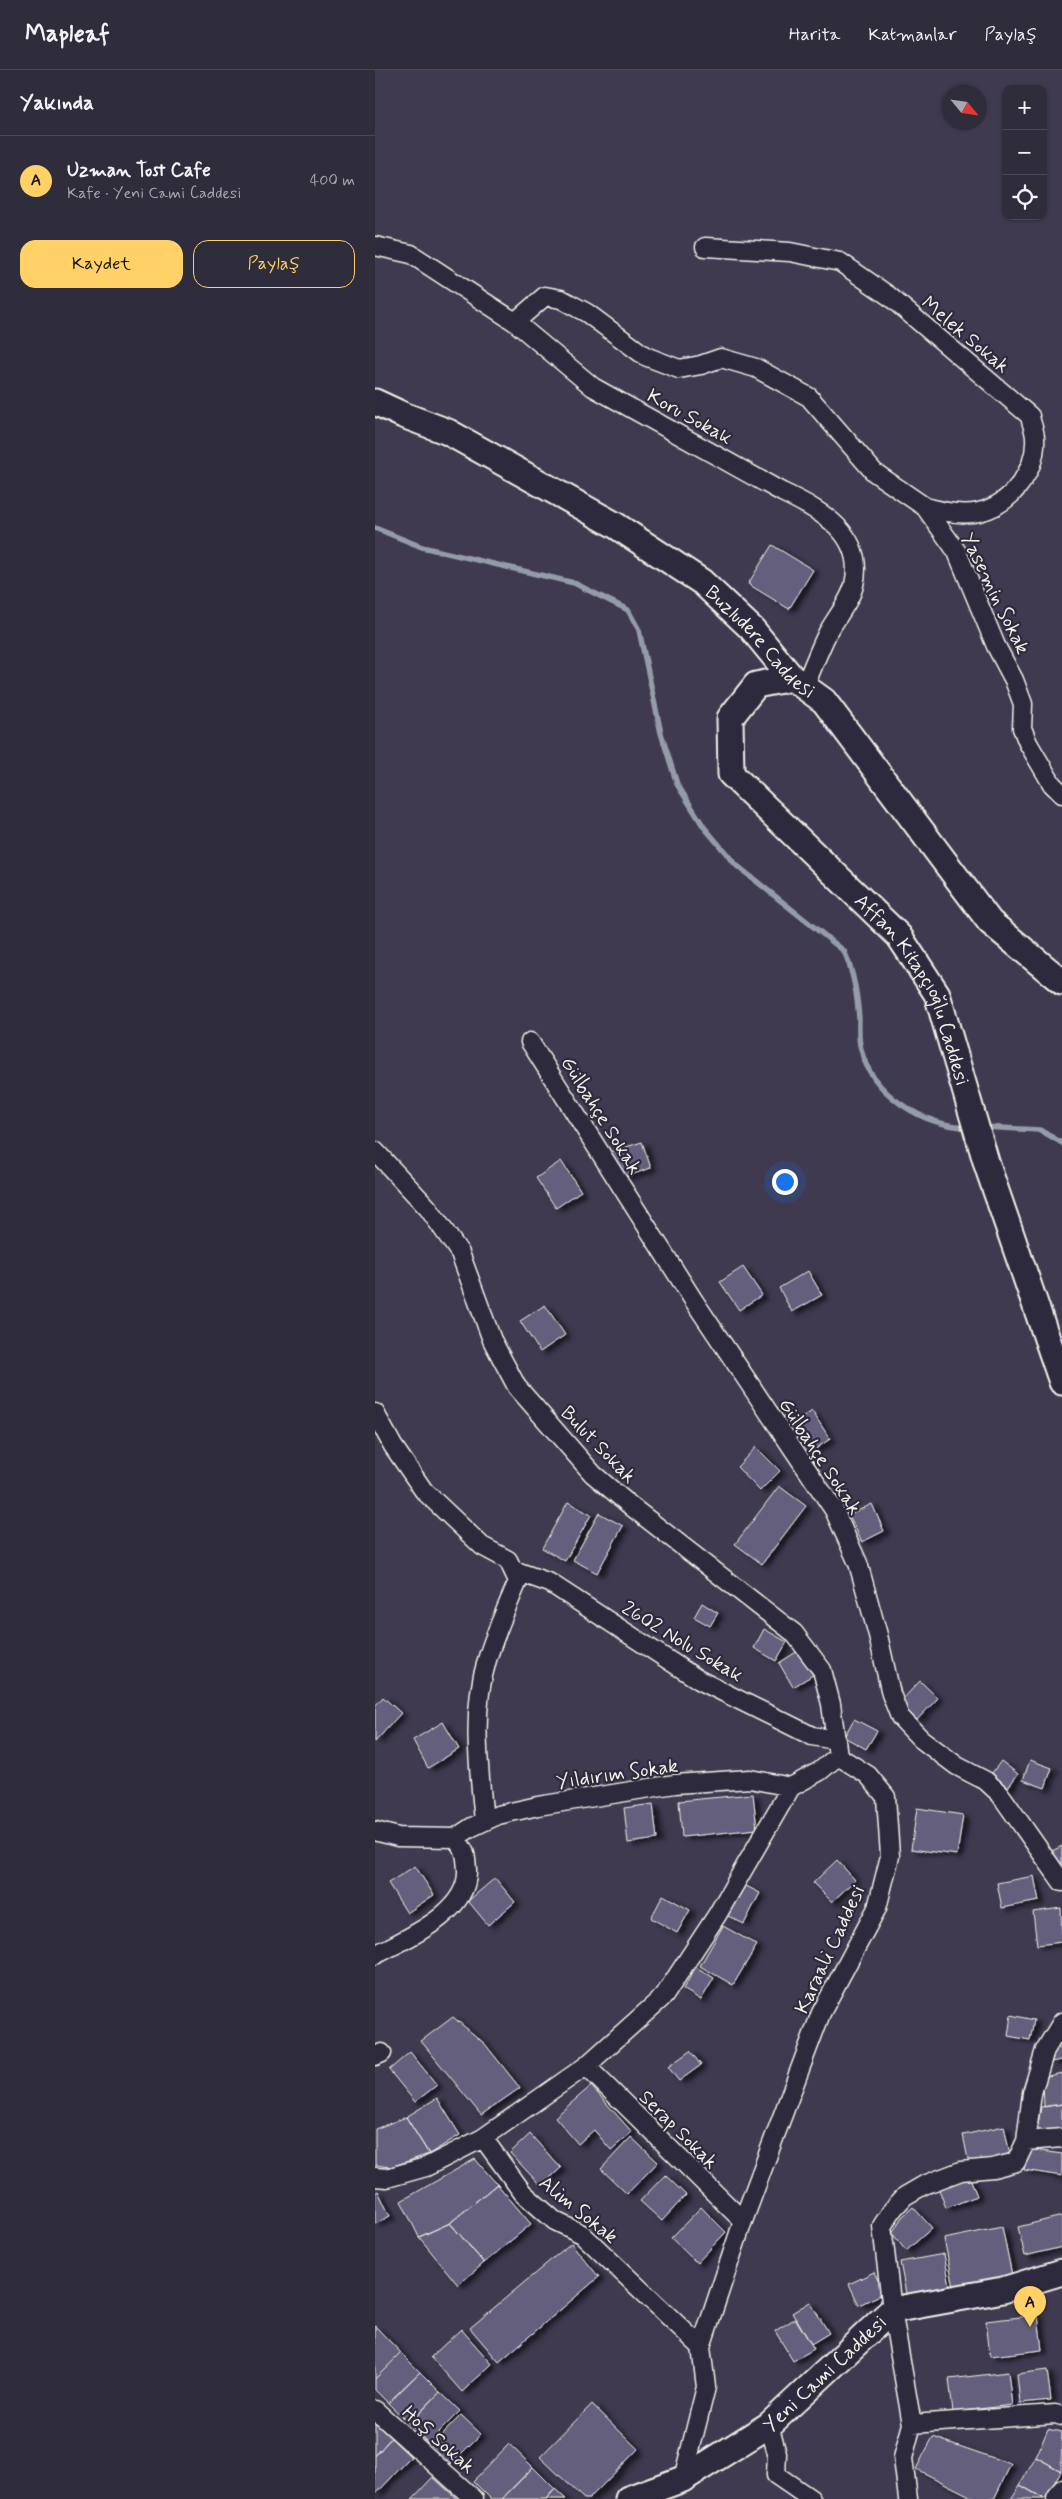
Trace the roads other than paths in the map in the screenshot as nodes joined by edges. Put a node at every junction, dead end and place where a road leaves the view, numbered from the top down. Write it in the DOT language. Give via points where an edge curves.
graph roads {
  1 [pos="375,246"];
  2 [pos="705,247"];
  3 [pos="515,322"];
  4 [pos="375,402"];
  5 [pos="925,508"];
  6 [pos="798,683"];
  7 [pos="1062,794"];
  8 [pos="1062,982"];
  9 [pos="530,1042"];
  10 [pos="375,1151"];
  11 [pos="1062,1382"];
  12 [pos="375,1414"];
  13 [pos="513,1570"];
  14 [pos="837,1748"];
  15 [pos="791,1787"];
  16 [pos="484,1821"];
  17 [pos="375,1831"];
  18 [pos="455,1838"];
  19 [pos="1062,1882"];
  20 [pos="375,1955"];
  21 [pos="1061,2026"];
  22 [pos="586,2066"];
  23 [pos="483,2138"];
  24 [pos="1062,2138"];
  25 [pos="1026,2142"];
  26 [pos="375,2177"];
  27 [pos="743,2221"];
  28 [pos="1062,2272"];
  29 [pos="892,2310"];
  30 [pos="701,2347"];
  31 [pos="375,2410"];
  32 [pos="1062,2416"];
  33 [pos="912,2424"];
  34 [pos="769,2425"];
  35 [pos="683,2480"];
  36 [pos="1062,2489"];
  37 [pos="474,2499"];
  38 [pos="628,2499"];
  39 [pos="811,2499"];
  40 [pos="908,2499"];
  41 [pos="1056,2499"];
  1 -- 3 [label="street, Koru Sokak" via="411,254"];
  2 -- 5 [label="street, Melek Sokak" via="791,252 840,262 889,296 1030,416 1035,439 1028,472 1008,499 979,512 949,513"];
  3 -- 5 [label="street, Yasemin Sokak" via="545,296 561,299 587,313 645,356 679,369 721,358 757,368 809,398 874,472"];
  3 -- 6 [label="street, Koru Sokak" via="593,387 811,506 836,523 849,544 856,565 853,587"];
  4 -- 6 [label="street, Buzludere Caddesi" via="448,432 615,525 703,582 752,629"];
  5 -- 7 [label="street, Yasemin Sokak" via="957,552 1023,704 1022,728 1028,743"];
  6 -- 8 [label="street, Buzludere Caddesi" via="824,701 990,922"];
  6 -- 11 [label="street, Affan Kitapçıoğlu Caddesi" via="756,685 730,718 731,774 899,936 937,994 987,1165"];
  9 -- 19 [label="street, Gülbahçe Sokak" via="700,1309 834,1510 858,1563 891,1694 901,1717 921,1739 957,1766 986,1781 1000,1794"];
  10 -- 14 [label="street, Bulut Sokak" via="428,1208 460,1253 492,1340 517,1387 593,1474 794,1633 822,1670"];
  12 -- 13 [label="street" via="424,1491 482,1546 508,1560"];
  13 -- 14 [label="street, 2602 Nolu Sokak" via="550,1583 699,1680"];
  13 -- 16 [label="street" via="518,1581 486,1661 480,1690 477,1745"];
  14 -- 15 [label="street" via="820,1771"];
  14 -- 27 [label="street, Karaali Caddesi" via="868,1775 886,1797 890,1856 877,1908 821,2013"];
  15 -- 16 [label="street, Yıldırım Sokak" via="750,1779 675,1784 538,1806"];
  15 -- 22 [label="street" via="717,1915 665,1996"];
  16 -- 18 [label="street, Yıldırım Sokak"];
  17 -- 18 [label="street" via="398,1837"];
  18 -- 20 [label="street" via="466,1851 468,1883 458,1898 448,1912"];
  21 -- 25 [label="street" via="1045,2050 1032,2093"];
  22 -- 23 [label="street"];
  22 -- 27 [label="street, Serap Sokak"];
  23 -- 26 [label="street" via="426,2167 387,2178"];
  23 -- 30 [label="street, Alim Sokak" via="523,2193 555,2221 582,2234"];
  24 -- 25 [label="street"];
  25 -- 29 [label="street" via="1016,2162 961,2171 924,2185 905,2196 893,2209 882,2226"];
  27 -- 30 [label="street, Karaali Caddesi"];
  28 -- 29 [label="street, Yeni Cami Caddesi" via="1003,2290"];
  29 -- 33 [label="street"];
  29 -- 34 [label="street, Yeni Cami Caddesi"];
  30 -- 35 [label="street, Karaali Caddesi" via="706,2387"];
  31 -- 37 [label="street, Hoş Sokak"];
  32 -- 33 [label="street"];
  33 -- 40 [label="street" via="903,2458"];
  34 -- 35 [label="street, Yeni Cami Caddesi"];
  34 -- 39 [label="street" via="777,2453 776,2475"];
  35 -- 38 [label="street, Yeni Cami Caddesi"];
  36 -- 41 [label="street"];
}
